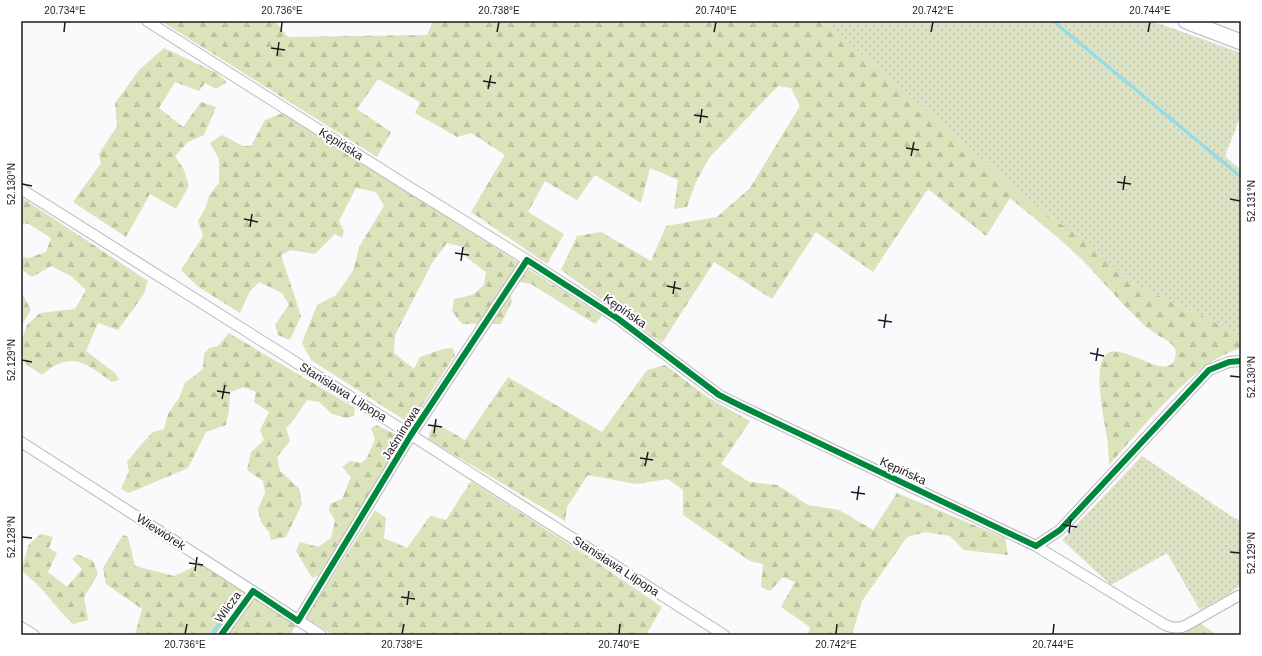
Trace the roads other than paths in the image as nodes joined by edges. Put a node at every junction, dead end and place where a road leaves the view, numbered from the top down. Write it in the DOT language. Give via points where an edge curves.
graph roads {
  1 [pos="147,21"];
  2 [pos="1186,21"];
  3 [pos="1241,42"];
  4 [pos="21,189"];
  5 [pos="527,260"];
  6 [pos="1241,361"];
  7 [pos="411,435"];
  8 [pos="21,442"];
  9 [pos="1036,546"];
  10 [pos="253,591"];
  11 [pos="1238,596"];
  12 [pos="298,621"];
  13 [pos="21,627"];
  14 [pos="34,635"];
  15 [pos="221,635"];
  16 [pos="320,635"];
  17 [pos="724,635"];
  1 -- 5 [label="street, Kępińska"];
  2 -- 3 [label="main road"];
  4 -- 7 [label="street, Stanisława Lilpopa"];
  5 -- 7 [label="street, Jaśminowa"];
  5 -- 9 [label="street, Kępińska" via="617,318 719,395"];
  6 -- 9 [label="street" via="1229,362 1209,370 1060,530"];
  7 -- 12 [label="street, Jaśminowa"];
  7 -- 17 [label="street, Stanisława Lilpopa"];
  8 -- 10 [label="street, Wiewiórek"];
  9 -- 11 [label="street, Kępińska" via="1171,628 1181,628"];
  10 -- 12 [label="street, Wiewiórek"];
  10 -- 15 [label="street, Wilcza"];
  12 -- 16 [label="street, Wiewiórek"];
  13 -- 14 [label="street"];
}
